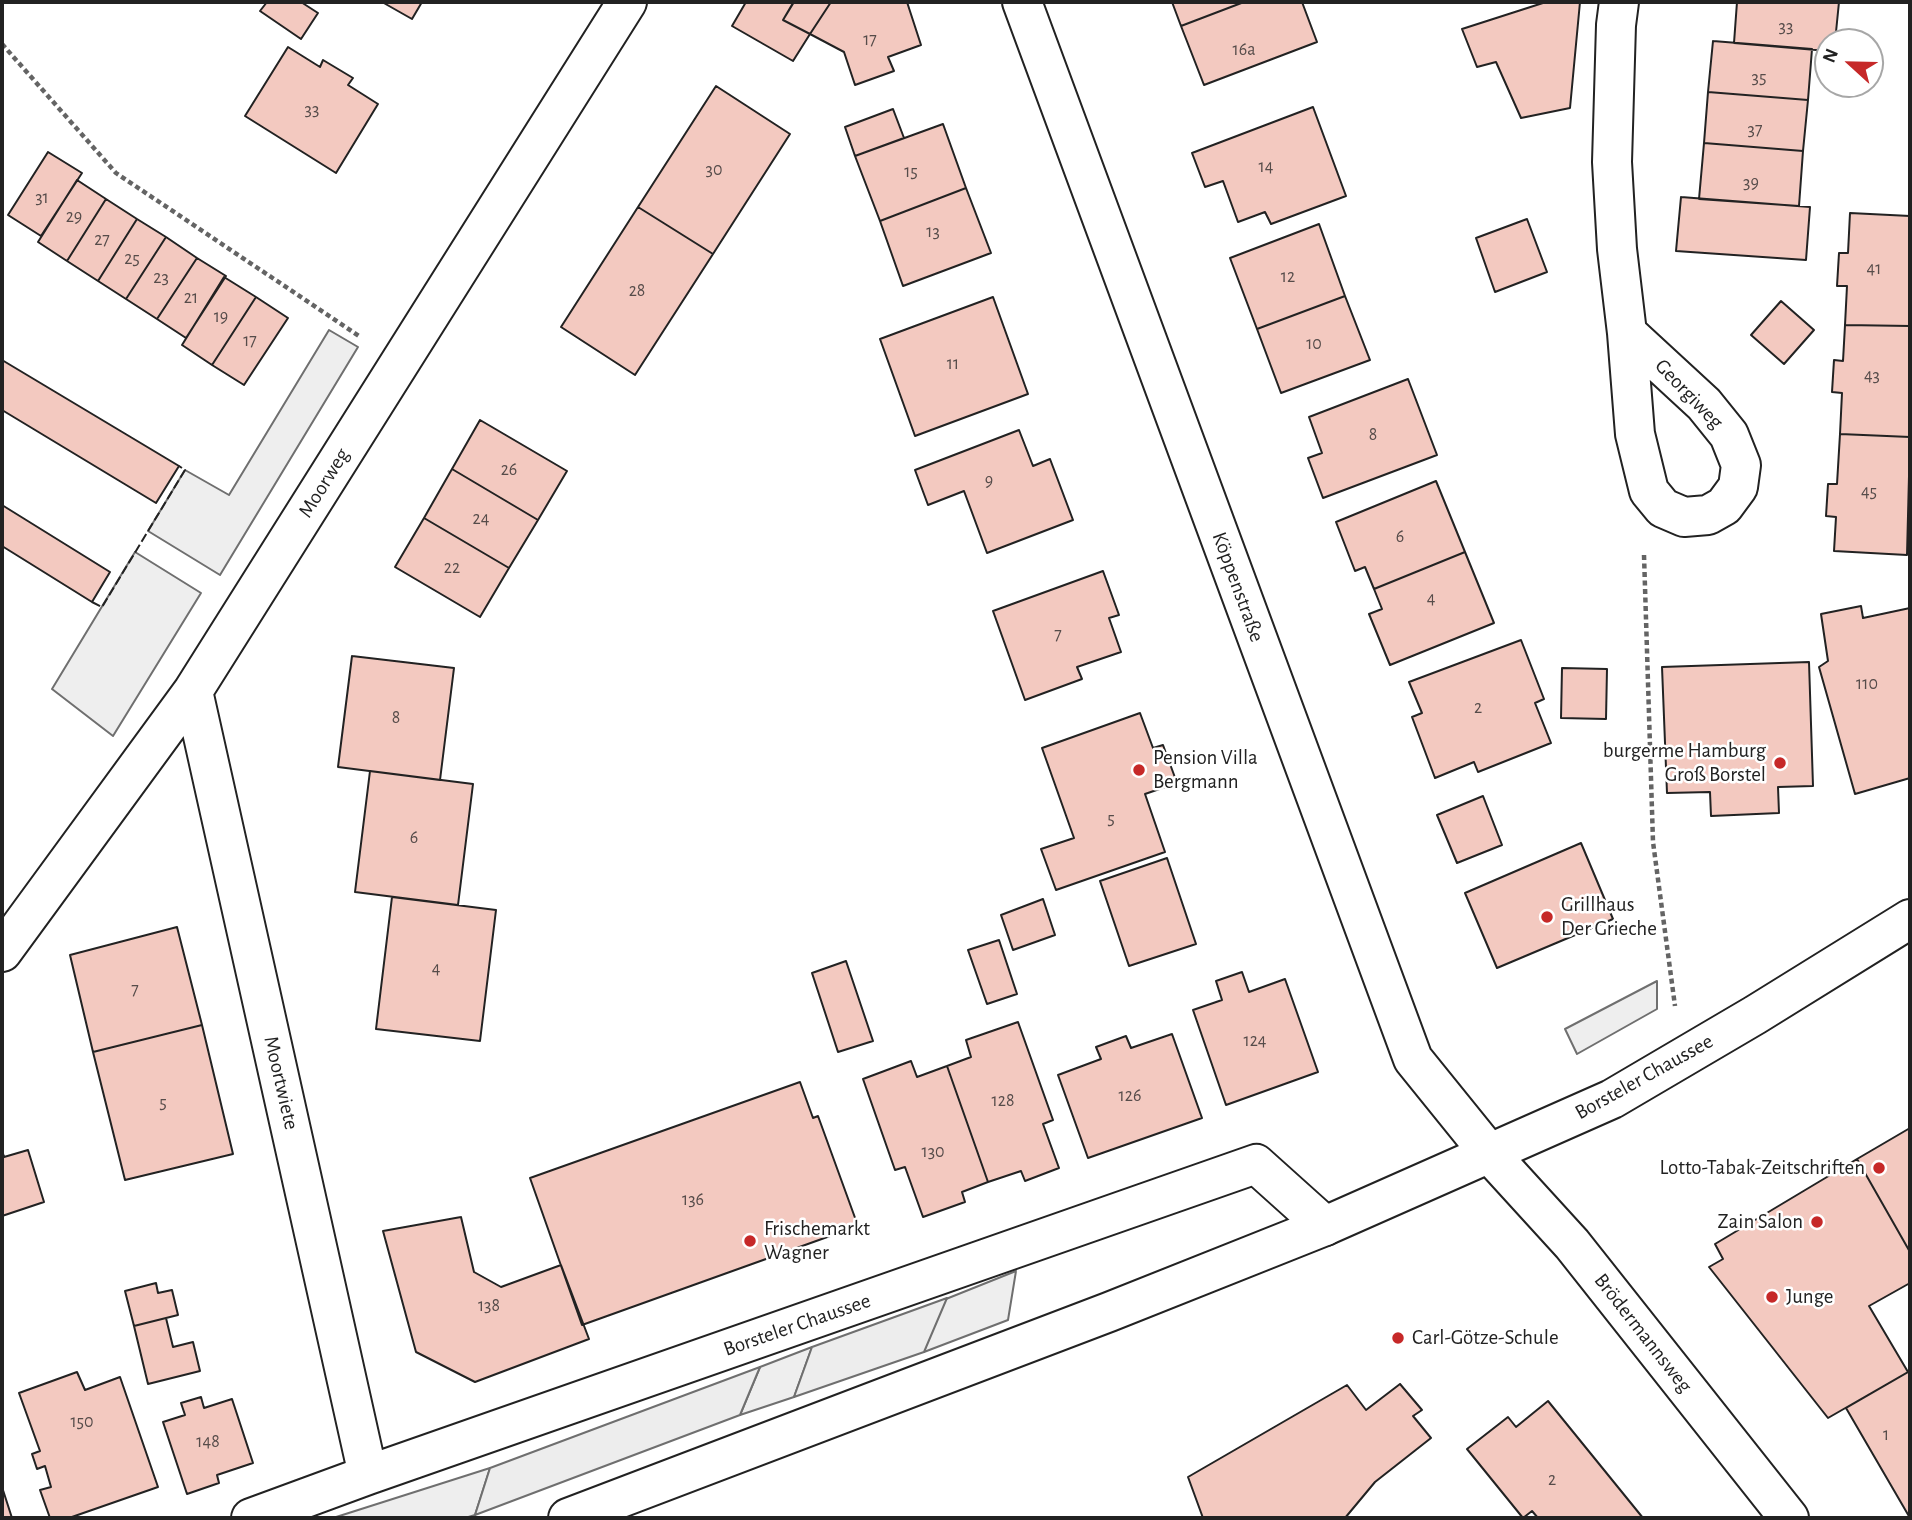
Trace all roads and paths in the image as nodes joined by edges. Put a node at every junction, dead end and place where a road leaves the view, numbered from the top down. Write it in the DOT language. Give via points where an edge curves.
graph roads {
  1 [pos="627,2"];
  2 [pos="1022,2"];
  3 [pos="1619,2"];
  4 [pos="2,44"];
  5 [pos="1627,333"];
  6 [pos="400,363"];
  7 [pos="1649,491"];
  8 [pos="193,691"];
  9 [pos="1910,919"];
  10 [pos="2,951"];
  11 [pos="1682,1057"];
  12 [pos="1489,1153"];
  13 [pos="1325,1226"];
  14 [pos="368,1475"];
  15 [pos="251,1518"];
  16 [pos="568,1518"];
  17 [pos="1789,1518"];
  1 -- 6 [label="street, Moorweg"];
  2 -- 12 [label="street, Köppenstraße" via="1413,1059"];
  3 -- 5 [label="street, Georgiweg" via="1612,162"];
  4 -- 6 [label="path" via="116,173"];
  5 -- 7 [label="street, Georgiweg" via="1635,434"];
  5 -- 7 [label="street, Georgiweg" via="1704,404 1729,435 1741,465 1738,487 1724,506 1708,515 1684,516 1663,508"];
  6 -- 8 [label="street, Moorweg"];
  7 -- 11 [label="path" via="1644,545 1653,842"];
  8 -- 10 [label="street, Moorweg"];
  8 -- 14 [label="street, Moortwiete"];
  9 -- 11 [label="street, Borsteler Chaussee"];
  11 -- 12 [label="street, Borsteler Chaussee" via="1612,1099"];
  12 -- 13 [label="street, Borsteler Chaussee"];
  12 -- 17 [label="street, Brödermannsweg" via="1573,1244"];
  13 -- 14 [label="street, Borsteler Chaussee" via="1256,1164"];
  13 -- 16 [label="street, Borsteler Chaussee"];
  14 -- 15 [label="street, Borsteler Chaussee"];
}
